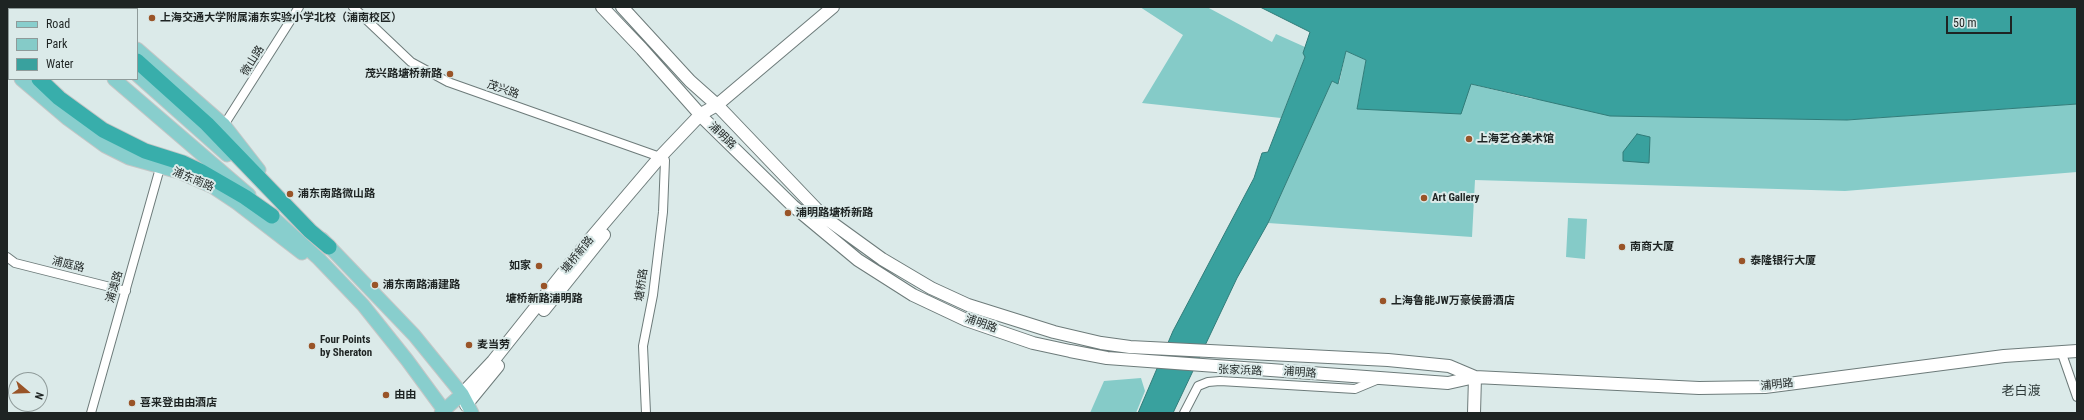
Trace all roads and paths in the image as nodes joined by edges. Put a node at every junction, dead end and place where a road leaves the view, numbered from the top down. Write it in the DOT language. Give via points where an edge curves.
graph roads {
  1 [pos="299,7"];
  2 [pos="353,7"];
  3 [pos="602,7"];
  4 [pos="622,7"];
  5 [pos="833,7"];
  6 [pos="138,50"];
  7 [pos="138,62"];
  8 [pos="138,76"];
  9 [pos="22,80"];
  10 [pos="40,80"];
  11 [pos="115,80"];
  12 [pos="717,105"];
  13 [pos="703,117"];
  14 [pos="224,125"];
  15 [pos="663,159"];
  16 [pos="160,168"];
  17 [pos="272,216"];
  18 [pos="329,247"];
  19 [pos="7,257"];
  20 [pos="339,280"];
  21 [pos="126,291"];
  22 [pos="2061,351"];
  23 [pos="2077,351"];
  24 [pos="1475,377"];
  25 [pos="1382,378"];
  26 [pos="2077,398"];
  27 [pos="466,406"];
  28 [pos="444,412"];
  29 [pos="91,413"];
  30 [pos="646,413"];
  31 [pos="1184,413"];
  32 [pos="1474,413"];
  1 -- 14 [label="street, 微山路"];
  2 -- 15 [label="street, 茂兴路" via="411,62 448,82"];
  3 -- 13 [label="main road, 浦明路"];
  4 -- 12 [label="main road, 浦明路" via="690,81"];
  5 -- 12 [label="main road, 塘桥新路"];
  6 -- 14 [label="main road"];
  7 -- 18 [label="highway" via="208,124"];
  8 -- 18 [label="main road" via="204,133 308,233"];
  9 -- 16 [label="main road, 浦东南路" via="105,146 129,158"];
  10 -- 17 [label="highway" via="59,98 103,130 122,141 200,171"];
  11 -- 17 [label="main road, 浦东南路"];
  12 -- 13 [label="main road, 塘桥新路"];
  12 -- 24 [label="main road, 浦明路" via="824,217 882,259 931,288 992,314 1054,332 1130,347 1388,360 1449,366"];
  13 -- 15 [label="main road, 塘桥新路"];
  13 -- 25 [label="main road, 浦明路" via="793,206 858,260 913,295 966,320 1033,343 1107,358"];
  14 -- 18 [label="main road" via="263,175"];
  15 -- 27 [label="main road, 塘桥新路"];
  15 -- 30 [label="street, 塘桥路" via="663,212 653,295 643,346"];
  16 -- 20 [label="main road, 浦东南路" via="179,172 222,193"];
  16 -- 21 [label="street, 浦澳路"];
  17 -- 20 [label="main road, 浦东南路"];
  18 -- 27 [label="main road" via="414,335"];
  19 -- 21 [label="street, 浦庭路" via="15,263"];
  20 -- 28 [label="main road, 浦东南路" via="402,354"];
  21 -- 29 [label="street, 浦澳路"];
  22 -- 23 [label="main road, 浦明路"];
  22 -- 24 [label="main road, 浦明路" via="2004,356 1765,388 1693,388"];
  22 -- 26 [label="street"];
  24 -- 25 [label="main road, 浦明路" via="1448,383"];
  24 -- 32 [label="main road"];
  25 -- 31 [label="street, 张家浜路" via="1355,389 1208,382 1198,386"];
  27 -- 28 [label="main road, 塘桥新路"];
}
